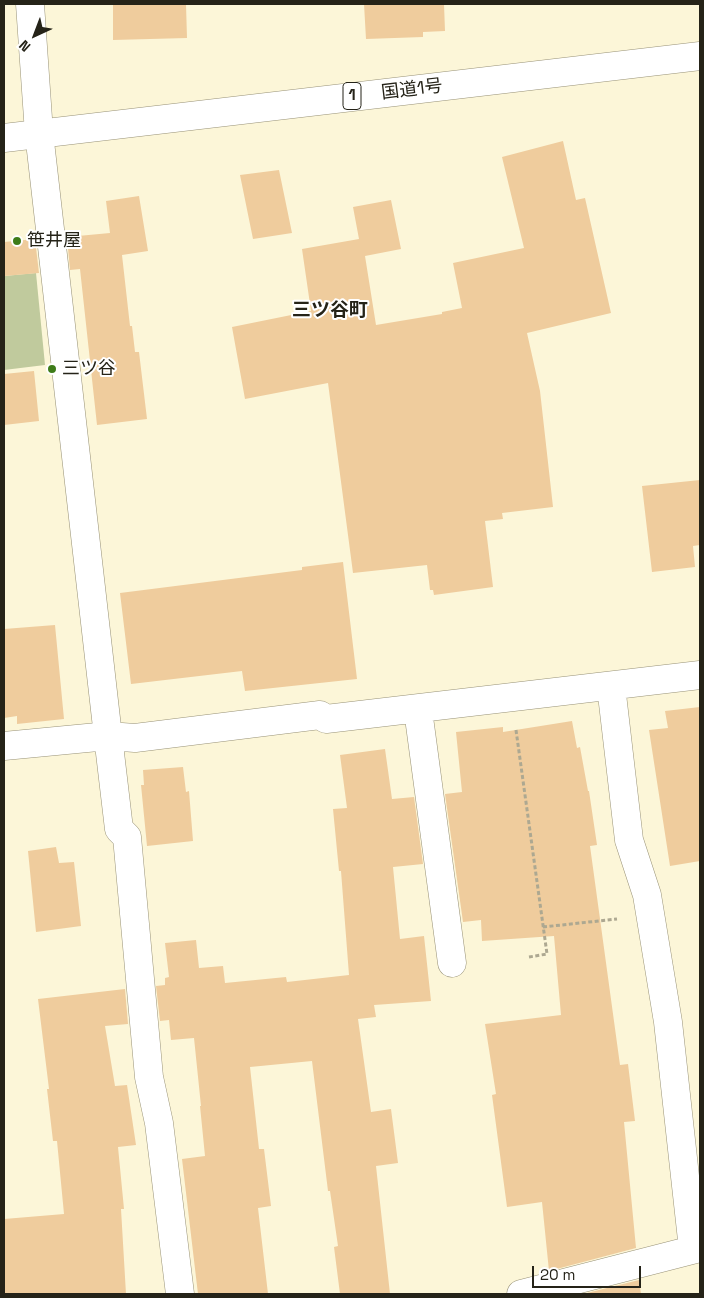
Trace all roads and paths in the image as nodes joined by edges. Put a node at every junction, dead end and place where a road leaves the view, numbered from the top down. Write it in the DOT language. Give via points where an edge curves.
graph roads {
  1 [pos="30,4"];
  2 [pos="700,56"];
  3 [pos="39,133"];
  4 [pos="4,138"];
  5 [pos="700,675"];
  6 [pos="611,686"];
  7 [pos="511,698"];
  8 [pos="418,710"];
  9 [pos="108,736"];
  10 [pos="4,746"];
  11 [pos="651,916"];
  12 [pos="543,927"];
  13 [pos="529,957"];
  14 [pos="452,963"];
  15 [pos="697,1249"];
  16 [pos="180,1294"];
  17 [pos="521,1294"];
  1 -- 3 [label="main road"];
  2 -- 3 [label="main road, 国道1号 / 1"];
  3 -- 4 [label="main road, 国道1号 / 1"];
  3 -- 9 [label="main road"];
  5 -- 6 [label="main road"];
  6 -- 7 [label="main road"];
  6 -- 11 [label="main road" via="629,840 648,895"];
  7 -- 8 [label="main road"];
  7 -- 12 [label="path"];
  8 -- 9 [label="main road" via="326,720 320,715 135,738"];
  8 -- 14 [label="main road"];
  9 -- 10 [label="main road"];
  9 -- 16 [label="main road" via="119,829 127,837 149,1077 159,1123"];
  11 -- 12 [label="path"];
  11 -- 15 [label="main road"];
  12 -- 13 [label="path" via="547,954"];
  15 -- 17 [label="main road"];
}
